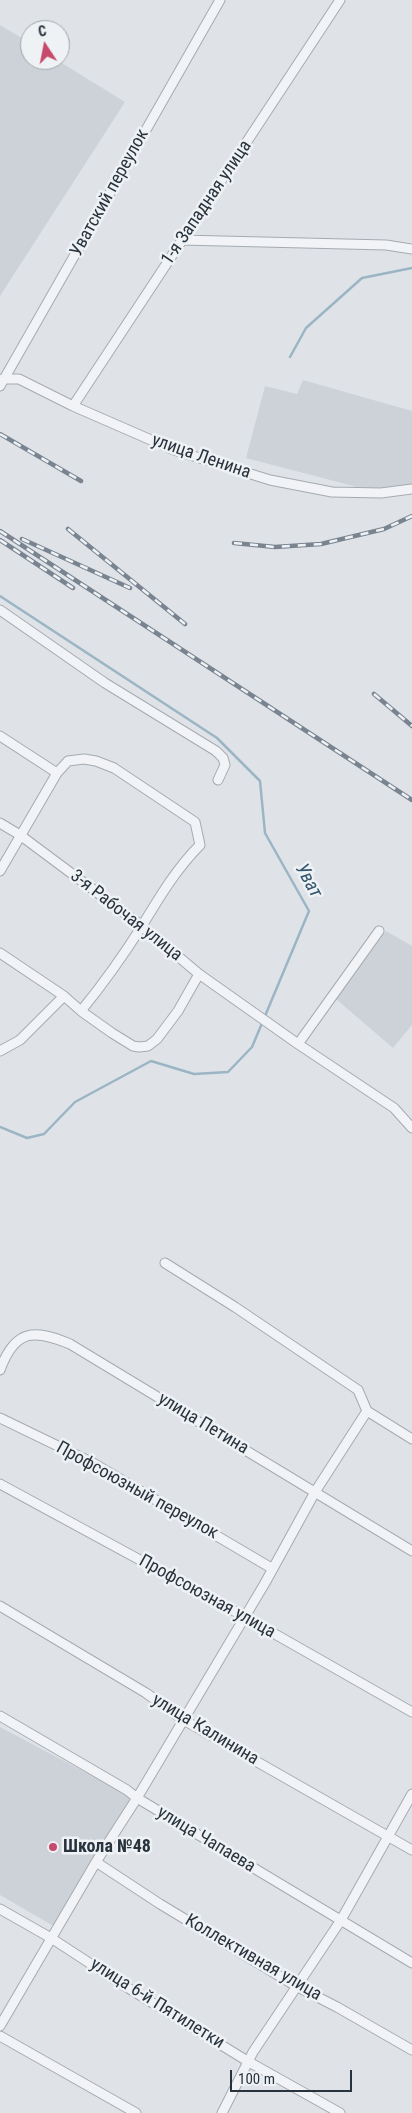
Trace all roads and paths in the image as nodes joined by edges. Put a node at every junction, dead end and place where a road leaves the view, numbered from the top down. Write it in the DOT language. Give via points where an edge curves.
graph roads {
  1 [pos="220,0"];
  2 [pos="340,0"];
  3 [pos="181,240"];
  4 [pos="412,249"];
  5 [pos="1,381"];
  6 [pos="73,406"];
  7 [pos="412,489"];
  8 [pos="0,610"];
  9 [pos="0,736"];
  10 [pos="57,773"];
  11 [pos="218,780"];
  12 [pos="0,823"];
  13 [pos="20,835"];
  14 [pos="0,871"];
  15 [pos="142,926"];
  16 [pos="379,931"];
  17 [pos="0,953"];
  18 [pos="199,974"];
  19 [pos="64,996"];
  20 [pos="81,1011"];
  21 [pos="298,1044"];
  22 [pos="0,1051"];
  23 [pos="412,1128"];
  24 [pos="165,1263"];
  25 [pos="0,1370"];
  26 [pos="368,1411"];
  27 [pos="0,1418"];
  28 [pos="412,1439"];
  29 [pos="0,1484"];
  30 [pos="315,1492"];
  31 [pos="412,1551"];
  32 [pos="273,1569"];
  33 [pos="0,1606"];
  34 [pos="245,1617"];
  35 [pos="412,1712"];
  36 [pos="0,1716"];
  37 [pos="182,1719"];
  38 [pos="412,1794"];
  39 [pos="137,1798"];
  40 [pos="389,1836"];
  41 [pos="412,1850"];
  42 [pos="96,1862"];
  43 [pos="0,1909"];
  44 [pos="341,1920"];
  45 [pos="52,1938"];
  46 [pos="412,1963"];
  47 [pos="296,1986"];
  48 [pos="0,2026"];
  49 [pos="0,2036"];
  50 [pos="412,2050"];
  51 [pos="249,2062"];
  52 [pos="136,2113"];
  53 [pos="222,2113"];
  54 [pos="340,2113"];
  1 -- 5 [label="street, Уватский переулок"];
  2 -- 3 [label="street, 1-я Западная улица"];
  3 -- 4 [label="street" via="386,245"];
  3 -- 6 [label="street, 1-я Западная улица"];
  5 -- 6 [label="street, улица Ленина" via="19,379"];
  6 -- 7 [label="street, улица Ленина" via="174,450 270,480 332,492 381,493"];
  8 -- 11 [label="street" via="105,683 216,751 225,765"];
  9 -- 10 [label="street"];
  10 -- 13 [label="street"];
  10 -- 15 [label="street" via="68,761 84,759 114,768 195,822 200,845 157,899"];
  12 -- 13 [label="street, 3-я Рабочая улица"];
  13 -- 14 [label="street"];
  13 -- 15 [label="street, 3-я Рабочая улица"];
  15 -- 18 [label="street, 3-я Рабочая улица"];
  15 -- 20 [label="street"];
  16 -- 21 [label="street"];
  17 -- 19 [label="street"];
  18 -- 20 [label="street" via="178,1010 148,1046 133,1046"];
  18 -- 21 [label="street, 3-я Рабочая улица"];
  19 -- 20 [label="street"];
  19 -- 22 [label="street" via="20,1040"];
  21 -- 23 [label="street, 3-я Рабочая улица" via="394,1108"];
  24 -- 26 [label="street" via="358,1390"];
  25 -- 30 [label="street, улица Петина" via="21,1337 41,1334 53,1337 70,1344"];
  26 -- 28 [label="street"];
  26 -- 30 [label="street"];
  27 -- 32 [label="street, Профсоюзный переулок" via="93,1463"];
  29 -- 34 [label="street, Профсоюзная улица"];
  30 -- 31 [label="street, улица Петина"];
  30 -- 32 [label="street"];
  32 -- 34 [label="street"];
  33 -- 37 [label="street, улица Калинина" via="146,1693"];
  34 -- 35 [label="street, Профсоюзная улица"];
  34 -- 37 [label="street"];
  36 -- 39 [label="street, улица Чапаева"];
  37 -- 39 [label="street"];
  37 -- 40 [label="street, улица Калинина"];
  38 -- 40 [label="street"];
  39 -- 42 [label="street"];
  39 -- 44 [label="street, улица Чапаева"];
  40 -- 41 [label="street, улица Калинина"];
  40 -- 44 [label="street"];
  42 -- 45 [label="street"];
  42 -- 47 [label="street, Коллективная улица"];
  43 -- 45 [label="street, улица 6-й Пятилетки"];
  44 -- 46 [label="street, улица Чапаева"];
  44 -- 47 [label="street"];
  45 -- 48 [label="street"];
  45 -- 51 [label="street, улица 6-й Пятилетки"];
  47 -- 50 [label="street, Коллективная улица"];
  47 -- 51 [label="street"];
  49 -- 52 [label="street"];
  51 -- 53 [label="street"];
  51 -- 54 [label="street, улица 6-й Пятилетки"];
}
